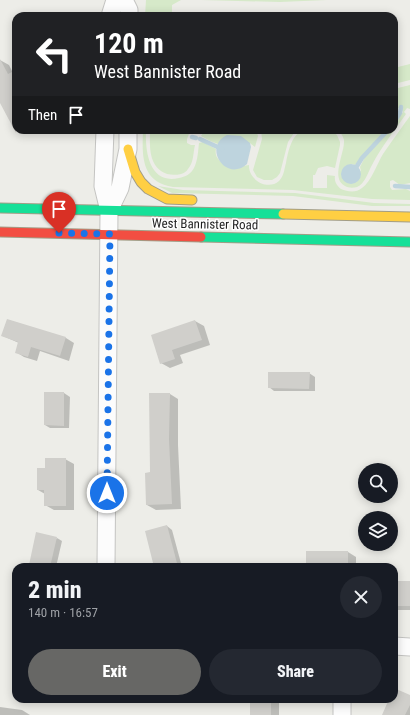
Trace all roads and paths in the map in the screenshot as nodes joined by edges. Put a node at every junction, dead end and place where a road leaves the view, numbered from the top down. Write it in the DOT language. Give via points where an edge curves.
graph roads {
  1 [pos="115,0"];
  2 [pos="124,0"];
  3 [pos="111,12"];
  4 [pos="129,12"];
  5 [pos="105,134"];
  6 [pos="128,134"];
  7 [pos="128,149"];
  8 [pos="198,200"];
  9 [pos="296,205"];
  10 [pos="0,208"];
  11 [pos="109,211"];
  12 [pos="320,214"];
  13 [pos="410,217"];
  14 [pos="0,232"];
  15 [pos="110,234"];
  16 [pos="410,242"];
  17 [pos="106,563"];
  18 [pos="398,646"];
  19 [pos="410,647"];
  20 [pos="342,703"];
  21 [pos="342,715"];
  1 -- 3 [label="street"];
  2 -- 4 [label="street"];
  5 -- 11 [label="street" via="103,186"];
  6 -- 7 [label="street"];
  7 -- 8 [label="main road" via="135,172 148,189 167,199"];
  7 -- 11 [label="street" via="120,188"];
  9 -- 12 [label="main road"];
  10 -- 11 [label="main road, West Bannister Road"];
  11 -- 12 [label="main road, West Bannister Road"];
  11 -- 15 [label="street"];
  12 -- 13 [label="main road, West Bannister Road"];
  14 -- 15 [label="main road, West Bannister Road"];
  15 -- 16 [label="main road, West Bannister Road"];
  15 -- 17 [label="street"];
  18 -- 19 [label="street"];
  20 -- 21 [label="street"];
}
